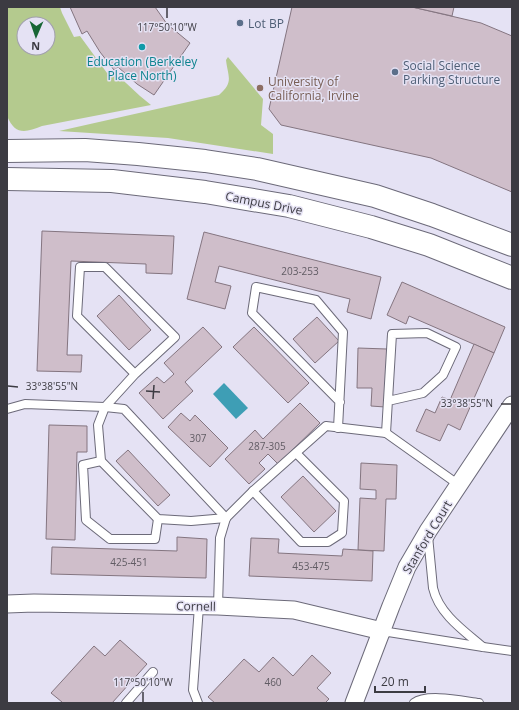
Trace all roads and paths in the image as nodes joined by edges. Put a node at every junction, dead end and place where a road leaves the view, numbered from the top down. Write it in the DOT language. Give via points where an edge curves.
graph roads {
  1 [pos="7,151"];
  2 [pos="7,179"];
  3 [pos="512,245"];
  4 [pos="512,278"];
  5 [pos="135,374"];
  6 [pos="388,401"];
  7 [pos="340,402"];
  8 [pos="512,405"];
  9 [pos="105,407"];
  10 [pos="7,409"];
  11 [pos="338,428"];
  12 [pos="386,433"];
  13 [pos="296,453"];
  14 [pos="101,461"];
  15 [pos="459,485"];
  16 [pos="253,491"];
  17 [pos="226,518"];
  18 [pos="158,519"];
  19 [pos="428,531"];
  20 [pos="7,604"];
  21 [pos="199,606"];
  22 [pos="218,606"];
  23 [pos="382,630"];
  24 [pos="483,648"];
  25 [pos="512,651"];
  26 [pos="154,672"];
  27 [pos="126,703"];
  28 [pos="198,703"];
  29 [pos="354,703"];
  30 [pos="414,703"];
  31 [pos="479,703"];
  1 -- 3 [label="main road" via="85,150 257,168 375,196"];
  2 -- 4 [label="main road, Campus Drive" via="112,181 205,192 289,206 421,243"];
  5 -- 5 [label="lane" via="175,337 105,267 80,267 77,316"];
  5 -- 9 [label="lane"];
  6 -- 6 [label="lane" via="423,393 443,375 456,347 427,333 392,334"];
  6 -- 12 [label="lane"];
  7 -- 7 [label="lane" via="252,313 256,287 316,300 343,332"];
  7 -- 11 [label="lane"];
  8 -- 15 [label="street, Stanford Court"];
  9 -- 10 [label="lane" via="26,404"];
  9 -- 14 [label="lane" via="98,425"];
  9 -- 17 [label="lane" via="124,410"];
  11 -- 12 [label="lane"];
  11 -- 13 [label="lane" via="326,426"];
  12 -- 15 [label="lane"];
  13 -- 16 [label="lane"];
  13 -- 16 [label="lane" via="344,501 342,533 328,542 301,542"];
  14 -- 18 [label="lane"];
  14 -- 18 [label="lane" via="84,465 86,520 110,539 155,539"];
  15 -- 19 [label="street, Stanford Court"];
  16 -- 17 [label="lane"];
  17 -- 18 [label="lane" via="191,521"];
  17 -- 22 [label="lane" via="220,538"];
  19 -- 23 [label="street, Stanford Court" via="408,567"];
  19 -- 24 [label="lane" via="431,574 440,606 449,618"];
  20 -- 21 [label="street, Cornell"];
  21 -- 22 [label="street, Cornell"];
  21 -- 28 [label="lane" via="193,690"];
  22 -- 23 [label="street, Cornell" via="294,610"];
  23 -- 24 [label="lane"];
  23 -- 29 [label="street, Stanford Court"];
  24 -- 25 [label="lane"];
  26 -- 27 [label="lane"];
  30 -- 31 [label="lane" via="431,698"];
}
